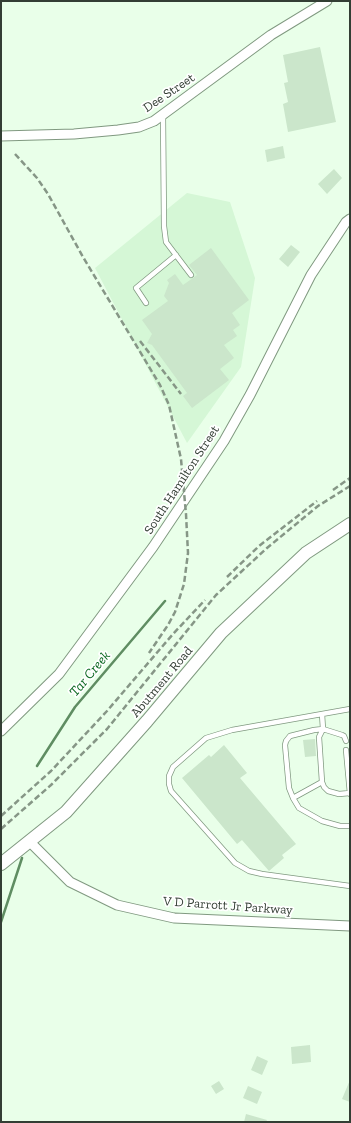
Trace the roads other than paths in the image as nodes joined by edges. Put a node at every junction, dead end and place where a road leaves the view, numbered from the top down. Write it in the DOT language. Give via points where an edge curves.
graph roads {
  1 [pos="326,1"];
  2 [pos="163,114"];
  3 [pos="1,136"];
  4 [pos="350,219"];
  5 [pos="176,255"];
  6 [pos="191,276"];
  7 [pos="146,303"];
  8 [pos="350,524"];
  9 [pos="350,709"];
  10 [pos="322,714"];
  11 [pos="323,729"];
  12 [pos="1,731"];
  13 [pos="346,740"];
  14 [pos="346,750"];
  15 [pos="322,782"];
  16 [pos="350,794"];
  17 [pos="293,798"];
  18 [pos="350,826"];
  19 [pos="30,842"];
  20 [pos="1,864"];
  21 [pos="350,886"];
  22 [pos="350,926"];
  1 -- 2 [label="street, Dee Street" via="271,35"];
  2 -- 3 [label="street, Dee Street" via="154,121 138,127 118,130"];
  2 -- 5 [label="lane" via="164,226 166,242"];
  4 -- 12 [label="street, South Hamilton Street" via="310,275 250,396 224,441 153,547 59,674"];
  5 -- 6 [label="lane"];
  5 -- 7 [label="lane" via="136,288"];
  8 -- 19 [label="main road, Abutment Road" via="306,553 221,633 66,812"];
  9 -- 10 [label="lane"];
  10 -- 11 [label="lane"];
  10 -- 21 [label="lane" via="232,730 206,738 173,767 169,784 170,790 235,862 249,871"];
  11 -- 13 [label="lane" via="344,736"];
  11 -- 15 [label="lane" via="319,737"];
  11 -- 17 [label="lane" via="297,733 286,741"];
  14 -- 16 [label="lane"];
  15 -- 16 [label="lane" via="328,791"];
  15 -- 17 [label="lane"];
  17 -- 18 [label="lane" via="299,808 308,815 322,821"];
  19 -- 20 [label="main road, Abutment Road"];
  19 -- 22 [label="street, V D Parrott Jr Parkway" via="70,882 118,905 174,918"];
}
